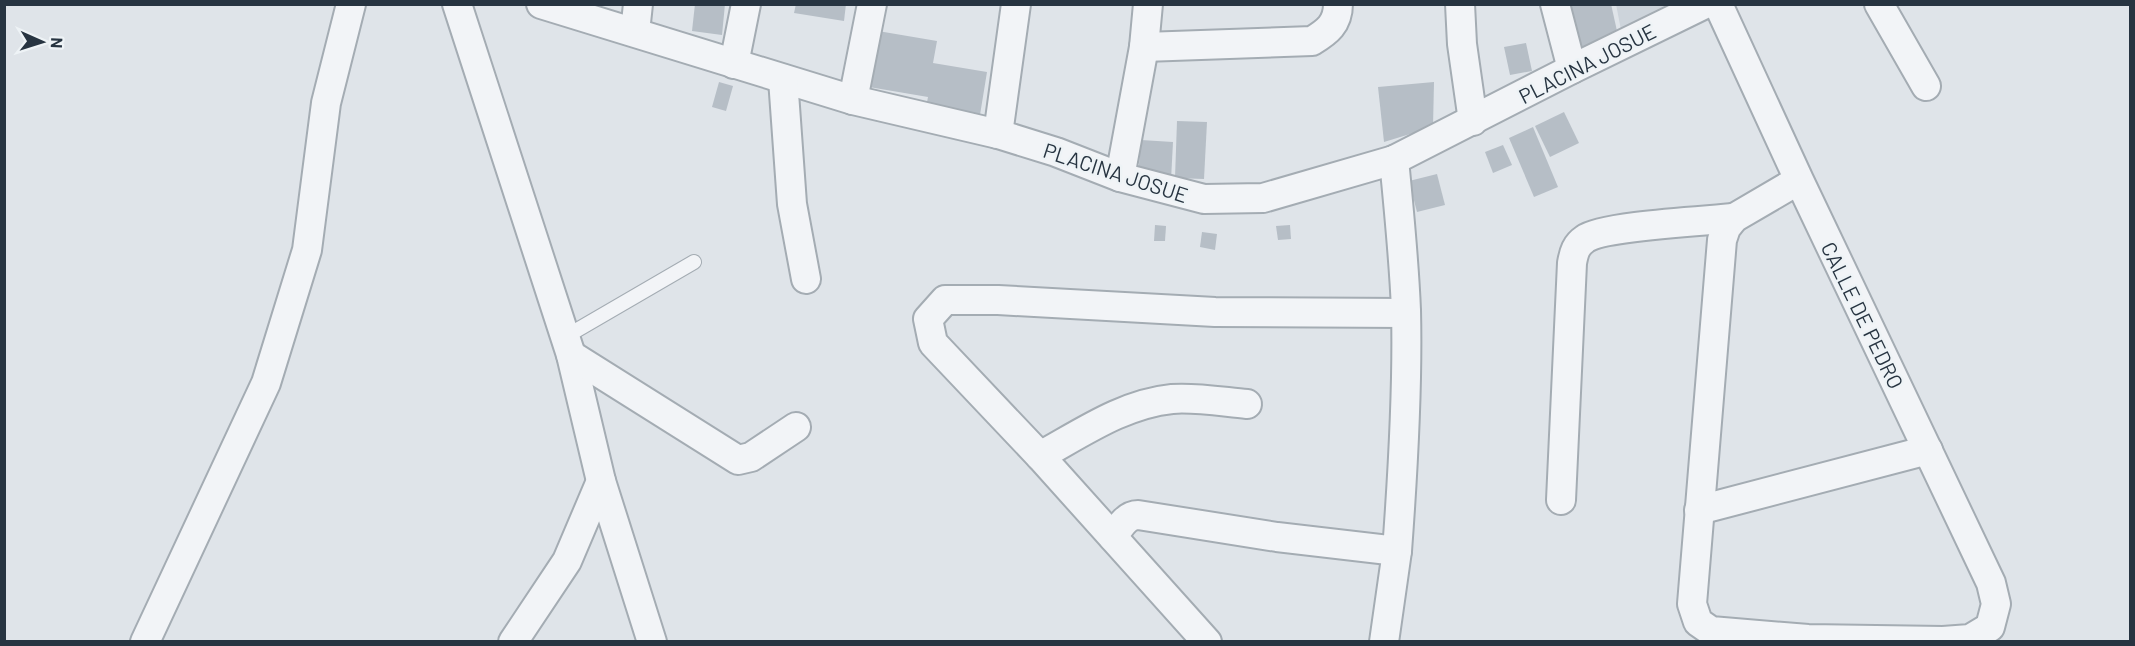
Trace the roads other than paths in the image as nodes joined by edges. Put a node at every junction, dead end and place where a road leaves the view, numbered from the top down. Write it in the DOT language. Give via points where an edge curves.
graph roads {
  1 [pos="351,4"];
  2 [pos="457,4"];
  3 [pos="541,4"];
  4 [pos="746,4"];
  5 [pos="872,4"];
  6 [pos="1016,4"];
  7 [pos="1148,4"];
  8 [pos="1338,4"];
  9 [pos="1460,4"];
  10 [pos="1555,4"];
  11 [pos="1705,4"];
  12 [pos="1718,4"];
  13 [pos="1879,4"];
  14 [pos="636,18"];
  15 [pos="1144,47"];
  16 [pos="734,64"];
  17 [pos="1572,69"];
  18 [pos="783,79"];
  19 [pos="1926,86"];
  20 [pos="853,100"];
  21 [pos="1473,121"];
  22 [pos="998,134"];
  23 [pos="1394,160"];
  24 [pos="1120,177"];
  25 [pos="1799,180"];
  26 [pos="1734,218"];
  27 [pos="694,262"];
  28 [pos="806,279"];
  29 [pos="1406,313"];
  30 [pos="568,346"];
  31 [pos="1247,404"];
  32 [pos="796,427"];
  33 [pos="1928,450"];
  34 [pos="1040,456"];
  35 [pos="601,481"];
  36 [pos="1562,500"];
  37 [pos="1699,510"];
  38 [pos="1113,537"];
  39 [pos="1397,551"];
  40 [pos="1766,639"];
  41 [pos="145,642"];
  42 [pos="513,642"];
  43 [pos="652,642"];
  44 [pos="1207,642"];
  45 [pos="1384,642"];
  1 -- 41 [label="street" via="327,103 307,250 266,383"];
  2 -- 30 [label="street"];
  3 -- 14 [label="street, PLACINA JOSUE"];
  4 -- 16 [label="street"];
  5 -- 20 [label="street"];
  6 -- 22 [label="street"];
  7 -- 15 [label="street"];
  8 -- 15 [label="street" via="1330,30 1312,41"];
  9 -- 21 [label="street"];
  10 -- 17 [label="street"];
  11 -- 17 [label="street, PLACINA JOSUE"];
  12 -- 25 [label="street, CALLE DE PEDRO"];
  13 -- 19 [label="street"];
  14 -- 16 [label="street, PLACINA JOSUE"];
  15 -- 24 [label="street"];
  16 -- 18 [label="street, PLACINA JOSUE"];
  17 -- 21 [label="street, PLACINA JOSUE"];
  18 -- 20 [label="street, PLACINA JOSUE"];
  18 -- 28 [label="street" via="792,204"];
  20 -- 22 [label="street, PLACINA JOSUE"];
  21 -- 23 [label="street, PLACINA JOSUE"];
  22 -- 24 [label="street, PLACINA JOSUE"];
  23 -- 24 [label="street, PLACINA JOSUE" via="1263,198 1204,199"];
  23 -- 29 [label="street"];
  25 -- 26 [label="street"];
  25 -- 33 [label="street, CALLE DE PEDRO"];
  26 -- 36 [label="street" via="1612,230 1586,237 1575,248"];
  26 -- 37 [label="street" via="1722,240"];
  27 -- 30 [label="lane"];
  29 -- 34 [label="street" via="1215,312 945,300 928,318 933,342"];
  29 -- 39 [label="street" via="1404,448"];
  30 -- 32 [label="street" via="738,460 751,457"];
  30 -- 35 [label="street"];
  31 -- 34 [label="street" via="1174,399 1143,405 1117,413"];
  33 -- 37 [label="street"];
  33 -- 40 [label="street, CALLE DE PEDRO" via="1991,582 1996,604 1990,627 1970,639 1942,641"];
  34 -- 38 [label="street"];
  35 -- 42 [label="street" via="567,561"];
  35 -- 43 [label="street"];
  37 -- 40 [label="street" via="1692,604 1698,622 1711,631"];
  38 -- 39 [label="street" via="1127,518 1138,514 1277,537"];
  38 -- 44 [label="street"];
  39 -- 45 [label="street"];
}
